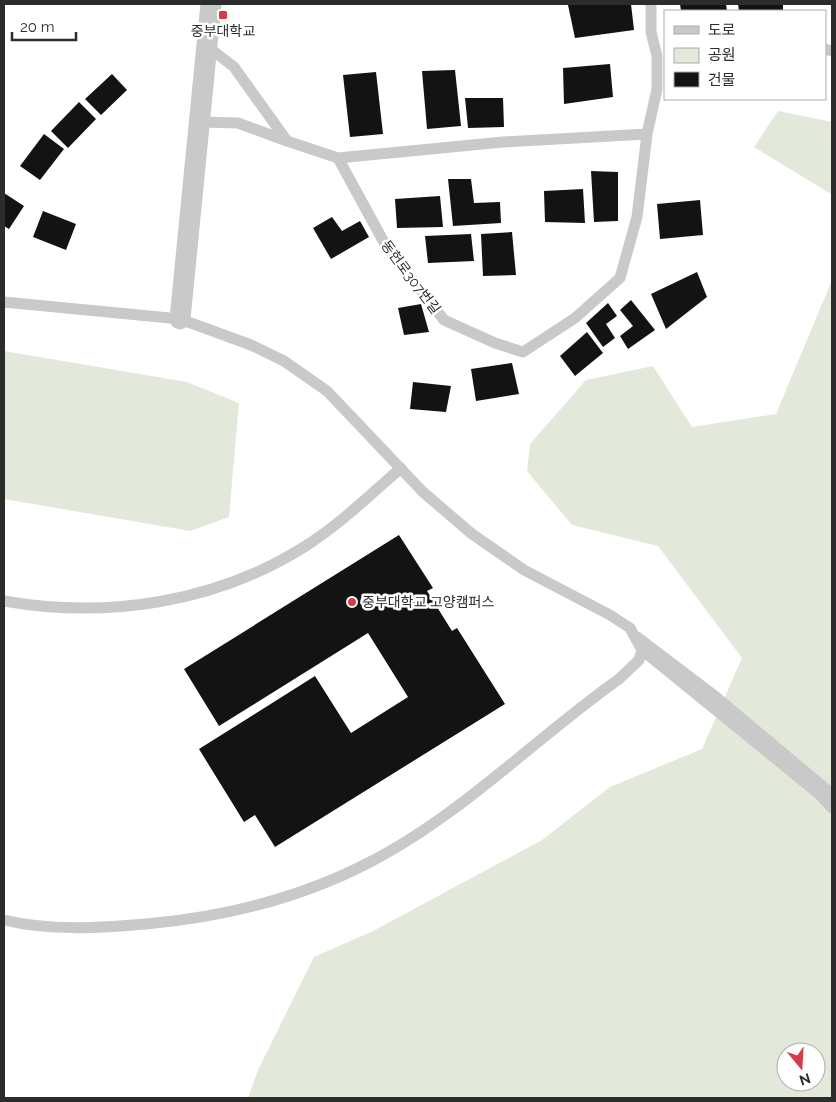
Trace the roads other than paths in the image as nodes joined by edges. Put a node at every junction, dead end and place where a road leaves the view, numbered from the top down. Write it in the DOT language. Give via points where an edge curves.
graph roads {
  1 [pos="211,4"];
  2 [pos="650,4"];
  3 [pos="207,46"];
  4 [pos="661,55"];
  5 [pos="200,122"];
  6 [pos="647,134"];
  7 [pos="286,141"];
  8 [pos="338,158"];
  9 [pos="4,302"];
  10 [pos="180,319"];
  11 [pos="401,468"];
  12 [pos="4,601"];
  13 [pos="635,635"];
  14 [pos="642,650"];
  15 [pos="832,794"];
  16 [pos="832,808"];
  17 [pos="4,920"];
  1 -- 3 [label="street"];
  2 -- 4 [label="lane, 동헌로307번길" via="651,32"];
  3 -- 5 [label="street"];
  3 -- 7 [label="lane" via="234,67"];
  4 -- 6 [label="lane, 동헌로307번길"];
  5 -- 7 [label="lane" via="238,123"];
  5 -- 10 [label="street"];
  6 -- 8 [label="lane" via="503,142"];
  6 -- 8 [label="lane, 동헌로307번길" via="637,217 620,278 575,318 523,352 444,320 386,246"];
  7 -- 8 [label="lane"];
  9 -- 10 [label="lane"];
  10 -- 11 [label="lane" via="284,361 327,390"];
  11 -- 12 [label="lane" via="303,548 239,580 206,591 122,608 48,608"];
  11 -- 13 [label="lane" via="449,516 492,549 524,570 610,615"];
  13 -- 14 [label="lane"];
  13 -- 15 [label="lane" via="716,696"];
  14 -- 16 [label="lane"];
  14 -- 17 [label="lane" via="639,660 619,679 448,812 371,861 342,875 261,904 178,921 64,927"];
}
